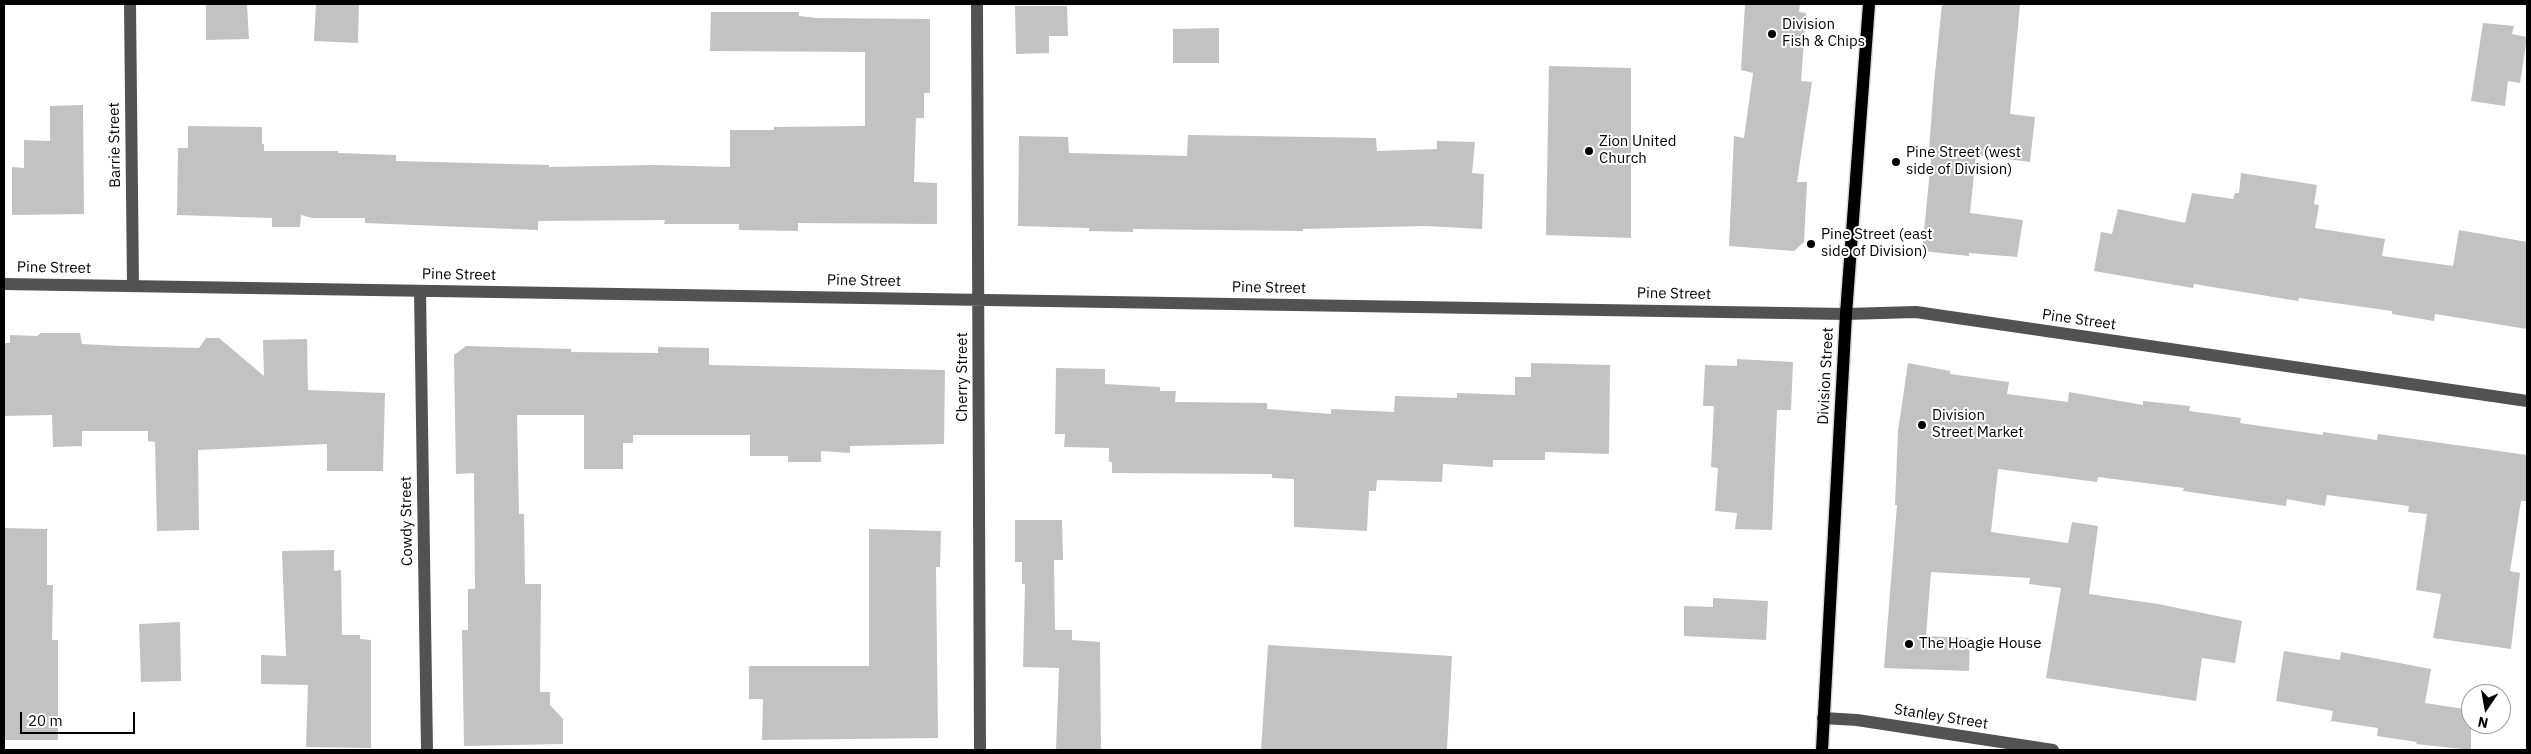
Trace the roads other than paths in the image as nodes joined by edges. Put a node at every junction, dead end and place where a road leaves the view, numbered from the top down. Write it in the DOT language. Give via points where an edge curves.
graph roads {
  1 [pos="130,4"];
  2 [pos="977,4"];
  3 [pos="1869,4"];
  4 [pos="4,284"];
  5 [pos="133,286"];
  6 [pos="420,291"];
  7 [pos="978,300"];
  8 [pos="1846,314"];
  9 [pos="2527,401"];
  10 [pos="1823,718"];
  11 [pos="427,750"];
  12 [pos="980,750"];
  13 [pos="1822,750"];
  14 [pos="2053,750"];
  1 -- 5 [label="street, Barrie Street"];
  2 -- 7 [label="street, Cherry Street"];
  3 -- 8 [label="main road, Division Street"];
  4 -- 5 [label="street, Pine Street"];
  5 -- 6 [label="street, Pine Street"];
  6 -- 7 [label="street, Pine Street"];
  6 -- 11 [label="street, Cowdy Street"];
  7 -- 8 [label="street, Pine Street"];
  7 -- 12 [label="street, Cherry Street"];
  8 -- 9 [label="street, Pine Street" via="1916,312"];
  8 -- 10 [label="main road, Division Street"];
  10 -- 13 [label="main road, Division Street"];
  10 -- 14 [label="street, Stanley Street" via="1857,720"];
}
